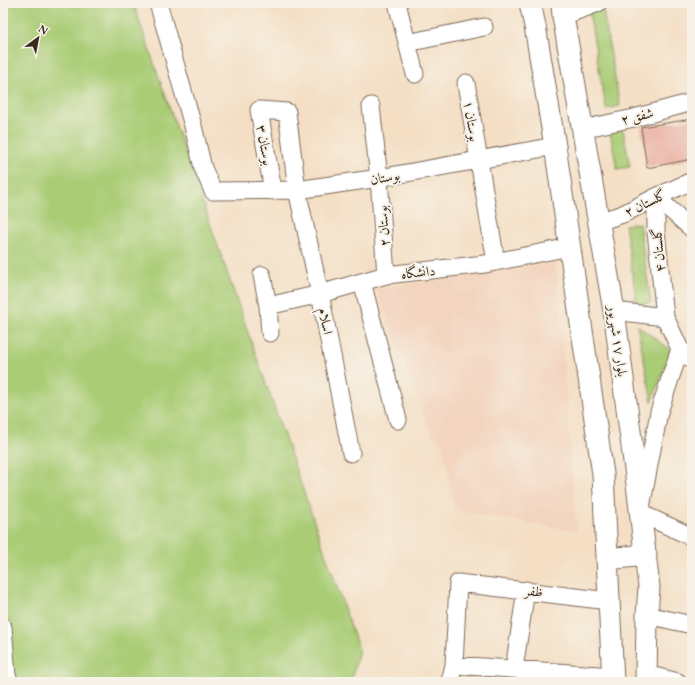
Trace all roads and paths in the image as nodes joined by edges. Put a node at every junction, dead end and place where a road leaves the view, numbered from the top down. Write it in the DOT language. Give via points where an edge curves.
graph roads {
  1 [pos="158,3"];
  2 [pos="397,3"];
  3 [pos="530,3"];
  4 [pos="598,3"];
  5 [pos="562,10"];
  6 [pos="484,27"];
  7 [pos="407,43"];
  8 [pos="415,74"];
  9 [pos="466,83"];
  10 [pos="692,102"];
  11 [pos="371,106"];
  12 [pos="582,128"];
  13 [pos="555,146"];
  14 [pos="479,159"];
  15 [pos="379,178"];
  16 [pos="692,181"];
  17 [pos="297,190"];
  18 [pos="273,191"];
  19 [pos="656,197"];
  20 [pos="598,222"];
  21 [pos="692,229"];
  22 [pos="570,247"];
  23 [pos="496,262"];
  24 [pos="262,275"];
  25 [pos="386,275"];
  26 [pos="362,282"];
  27 [pos="320,294"];
  28 [pos="268,306"];
  29 [pos="614,311"];
  30 [pos="665,317"];
  31 [pos="270,334"];
  32 [pos="686,354"];
  33 [pos="398,420"];
  34 [pos="351,453"];
  35 [pos="640,513"];
  36 [pos="692,537"];
  37 [pos="646,555"];
  38 [pos="607,559"];
  39 [pos="526,590"];
  40 [pos="610,601"];
  41 [pos="647,615"];
  42 [pos="692,625"];
  43 [pos="3,627"];
  44 [pos="454,666"];
  45 [pos="514,669"];
  46 [pos="646,678"];
  47 [pos="613,679"];
  48 [pos="10,682"];
  49 [pos="450,682"];
  50 [pos="678,682"];
  1 -- 18 [label="street, بوستان" via="203,168 213,191"];
  2 -- 7 [label="street"];
  3 -- 13 [label="main road"];
  4 -- 5 [label="street"];
  5 -- 12 [label="main road, بلوار ١٧ شهریور"];
  6 -- 7 [label="street"];
  7 -- 8 [label="street"];
  9 -- 14 [label="street, بوستان ۱"];
  10 -- 12 [label="street, شفق ۲" via="634,118"];
  11 -- 15 [label="street, بوستان ۲"];
  12 -- 20 [label="main road, بلوار ١٧ شهریور"];
  13 -- 14 [label="street, بوستان"];
  13 -- 22 [label="main road"];
  14 -- 15 [label="street, بوستان"];
  14 -- 23 [label="street, بوستان ۱"];
  15 -- 17 [label="street, بوستان"];
  15 -- 25 [label="street, بوستان ۲"];
  16 -- 19 [label="street, گلستان ۲"];
  17 -- 18 [label="street, بوستان"];
  17 -- 18 [label="street, بوستان ۳" via="287,112 259,110"];
  17 -- 27 [label="street, اسلام"];
  19 -- 20 [label="street, گلستان ۲" via="623,214"];
  19 -- 21 [label="street, گلستان ۴"];
  19 -- 30 [label="street, گلستان ۴" via="656,231"];
  20 -- 29 [label="main road, بلوار ١٧ شهریور"];
  22 -- 23 [label="street, دانشگاه"];
  22 -- 38 [label="main road" via="603,474"];
  23 -- 25 [label="street, دانشگاه"];
  24 -- 28 [label="street"];
  25 -- 26 [label="street, دانشگاه"];
  26 -- 27 [label="street, دانشگاه"];
  26 -- 33 [label="street"];
  27 -- 28 [label="street, دانشگاه"];
  27 -- 34 [label="street, اسلام"];
  28 -- 31 [label="street"];
  29 -- 30 [label="street"];
  29 -- 35 [label="main road, بلوار ١٧ شهریور"];
  30 -- 32 [label="street, گلستان ۴"];
  32 -- 35 [label="street" via="659,412"];
  35 -- 36 [label="street"];
  35 -- 37 [label="main road, بلوار ١٧ شهریور"];
  37 -- 38 [label="main road"];
  37 -- 41 [label="main road, بلوار ١٧ شهریور" via="649,587"];
  38 -- 40 [label="main road"];
  39 -- 40 [label="street, ظفر"];
  39 -- 44 [label="street, ظفر" via="458,583"];
  39 -- 45 [label="street"];
  40 -- 47 [label="main road"];
  41 -- 42 [label="street"];
  41 -- 46 [label="main road, بلوار ١٧ شهریور"];
  43 -- 48 [label="street" via="7,676"];
  44 -- 45 [label="street"];
  44 -- 49 [label="street"];
  45 -- 47 [label="street"];
  46 -- 50 [label="street"];
}
